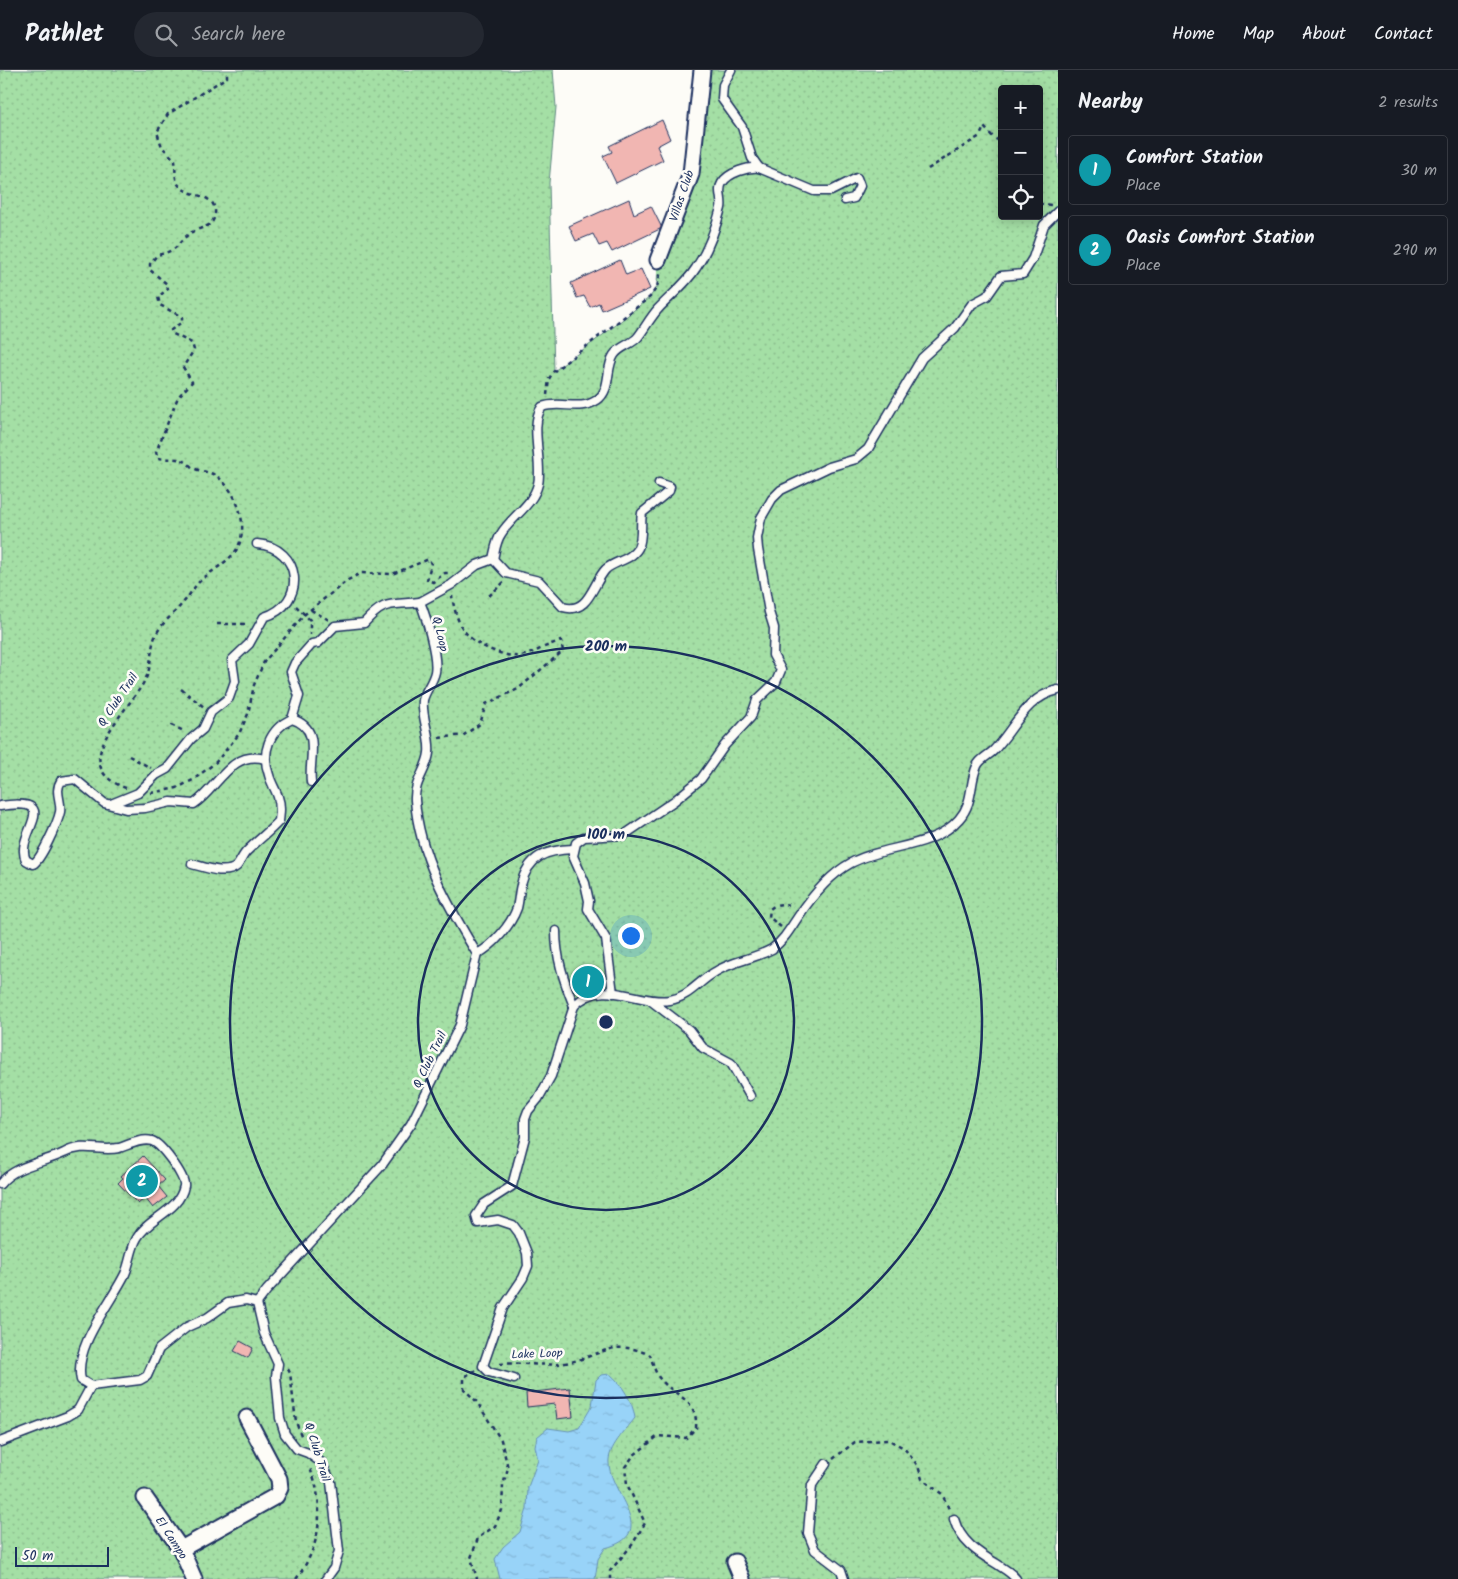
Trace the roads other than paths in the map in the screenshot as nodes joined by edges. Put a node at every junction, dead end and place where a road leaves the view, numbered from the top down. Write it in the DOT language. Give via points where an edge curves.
graph roads {
  1 [pos="702,70"];
  2 [pos="731,70"];
  3 [pos="760,168"];
  4 [pos="845,200"];
  5 [pos="1058,211"];
  6 [pos="658,260"];
  7 [pos="659,483"];
  8 [pos="257,544"];
  9 [pos="493,560"];
  10 [pos="420,602"];
  11 [pos="1058,690"];
  12 [pos="292,720"];
  13 [pos="265,759"];
  14 [pos="311,782"];
  15 [pos="110,804"];
  16 [pos="0,806"];
  17 [pos="573,849"];
  18 [pos="192,864"];
  19 [pos="556,931"];
  20 [pos="477,954"];
  21 [pos="613,993"];
  22 [pos="649,999"];
  23 [pos="574,1006"];
  24 [pos="750,1096"];
  25 [pos="0,1184"];
  26 [pos="257,1303"];
  27 [pos="514,1379"];
  28 [pos="91,1386"];
  29 [pos="247,1418"];
  30 [pos="0,1442"];
  31 [pos="826,1464"];
  32 [pos="145,1498"];
  33 [pos="954,1519"];
  34 [pos="181,1549"];
  35 [pos="735,1562"];
  36 [pos="194,1579"];
  37 [pos="326,1579"];
  38 [pos="742,1579"];
  39 [pos="844,1579"];
  40 [pos="1016,1579"];
  1 -- 6 [label="street, Villas Club" via="692,174"];
  2 -- 3 [label="lane" via="723,85 722,99 746,135 752,158"];
  3 -- 4 [label="lane" via="814,191 831,190 857,178 860,186 854,198"];
  3 -- 9 [label="lane" via="744,169 724,180 720,187 719,214 696,269 638,337 612,357 606,388 599,399 582,406 546,406 539,411 536,490 502,532"];
  5 -- 17 [label="lane" via="1044,225 1033,258 1023,274 1001,276 987,296 972,304 955,328 922,358 868,449 856,459 829,467 781,490 766,507 757,538 774,628 773,655 781,670 747,721 725,744 701,779 674,801 624,835 584,837"];
  7 -- 9 [label="lane" via="670,488 669,491 642,514 636,551 602,573 591,595 582,604 572,608 563,606 539,581 506,573"];
  8 -- 15 [label="lane" via="274,548 292,567 294,588 290,600 272,615 264,617 249,644 232,660 235,681 229,698 211,712 206,725 167,769 138,793"];
  9 -- 10 [label="lane" via="477,565 451,585"];
  10 -- 12 [label="lane" via="378,608 364,623 335,626 318,643 312,644 295,663 292,672 299,696"];
  10 -- 20 [label="lane, Q Loop" via="436,671 424,700 430,751 416,783 418,817 431,866"];
  11 -- 22 [label="lane" via="1043,696 1025,710 994,750 978,764 969,802 957,822 925,840 850,863 826,882 781,943 772,949 714,972 678,998 664,1001"];
  12 -- 13 [label="lane" via="273,734"];
  12 -- 14 [label="lane" via="303,724 313,743"];
  13 -- 15 [label="lane" via="251,758 225,771 194,804 171,802 134,809"];
  13 -- 18 [label="lane" via="278,796 279,821 230,870"];
  15 -- 16 [label="lane" via="93,796 74,779 61,781 57,793 60,813 40,857 33,864 26,860 24,850 35,813 21,803"];
  17 -- 20 [label="lane" via="553,850 529,865 517,909 488,949"];
  17 -- 21 [label="lane" via="574,861 585,883 588,909 606,939"];
  19 -- 23 [label="lane" via="556,949 565,988"];
  20 -- 26 [label="lane, Q Club Trail" via="460,1025 411,1124 382,1165"];
  21 -- 22 [label="lane"];
  21 -- 23 [label="lane" via="597,993"];
  22 -- 24 [label="lane" via="690,1030 703,1048 731,1063"];
  23 -- 27 [label="lane" via="551,1076 528,1111 512,1186 484,1204 476,1216 478,1223 482,1224 498,1220 513,1225 527,1253 528,1266 503,1308 483,1366 489,1372"];
  25 -- 28 [label="lane" via="10,1173 75,1147 111,1149 152,1141 159,1145 183,1176 185,1185 178,1200 166,1213 147,1225 136,1239 122,1280 84,1349 80,1380"];
  26 -- 28 [label="lane" via="246,1300 228,1303 207,1318 186,1327 159,1349 147,1376 140,1380"];
  26 -- 37 [label="lane" via="264,1333 278,1364 276,1376 284,1434 297,1449 322,1464 331,1482 339,1550 334,1568"];
  28 -- 30 [label="lane" via="78,1410"];
  29 -- 34 [label="street" via="279,1479 280,1488 276,1496"];
  31 -- 39 [label="lane" via="812,1486 808,1534 815,1550 841,1570"];
  32 -- 34 [label="street, El Campo"];
  33 -- 40 [label="lane" via="957,1530 971,1546"];
  34 -- 36 [label="street, El Campo"];
  35 -- 38 [label="street"];
}
